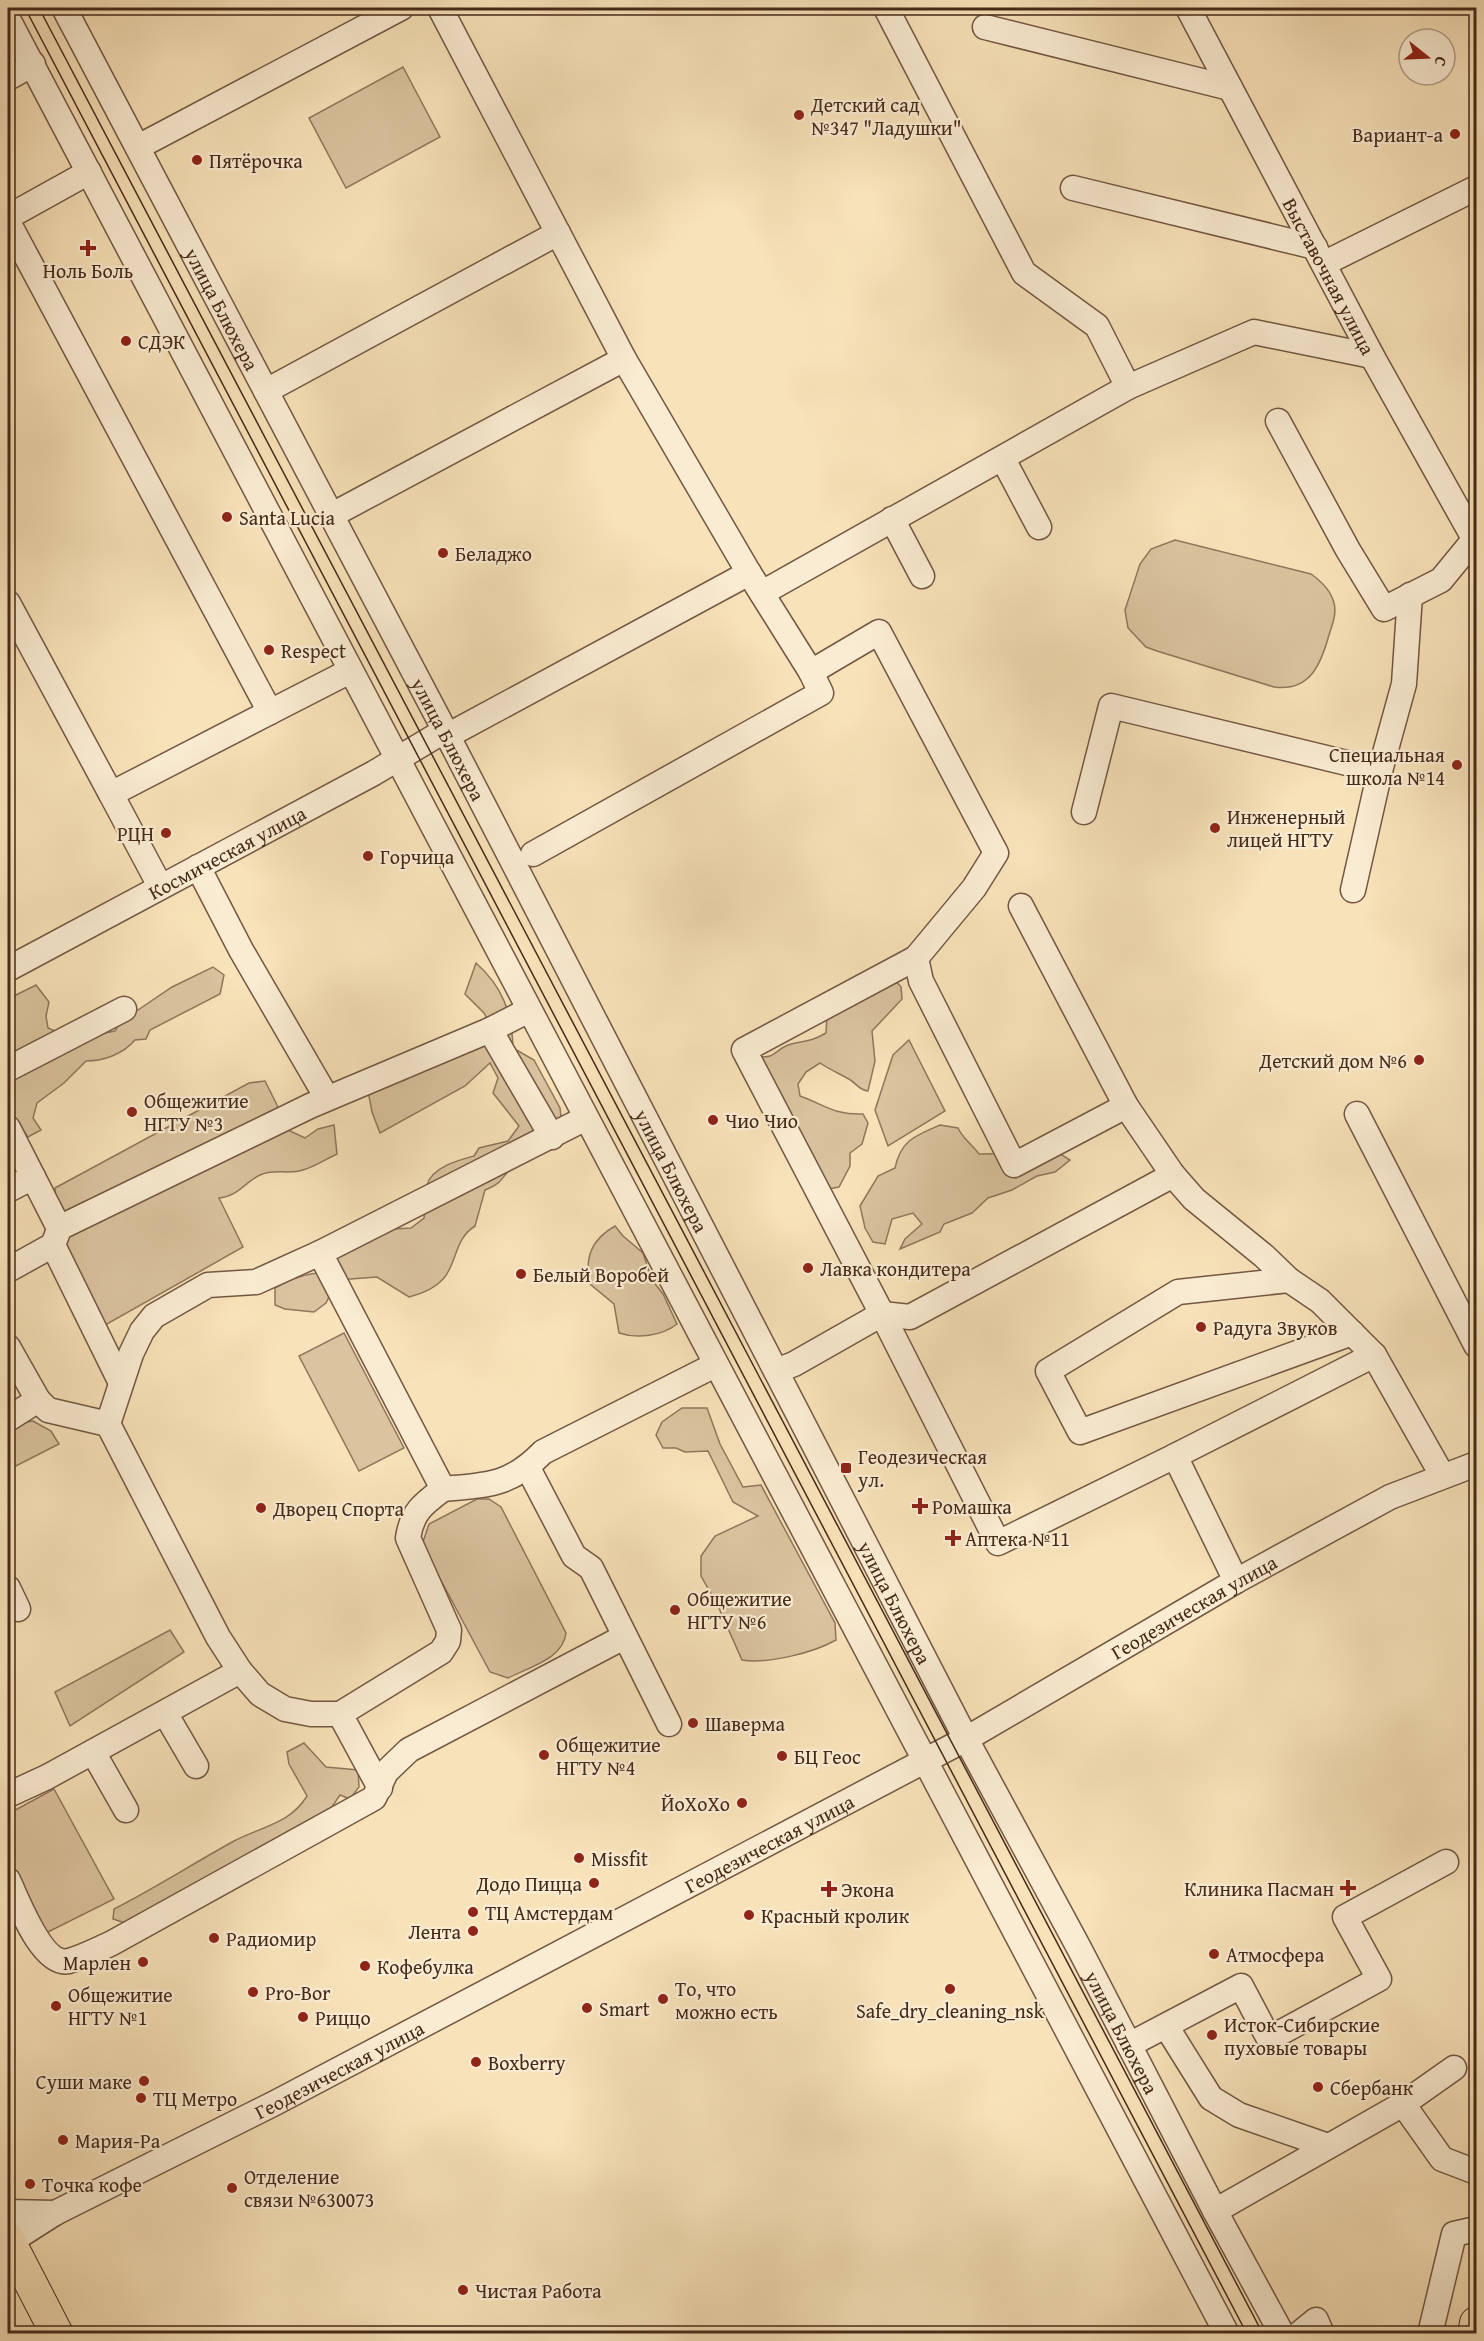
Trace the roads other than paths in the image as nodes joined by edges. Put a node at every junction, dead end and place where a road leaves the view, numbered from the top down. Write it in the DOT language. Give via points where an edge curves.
graph roads {
  1 [pos="64,8"];
  2 [pos="401,8"];
  3 [pos="440,8"];
  4 [pos="886,8"];
  5 [pos="1188,8"];
  6 [pos="8,19"];
  7 [pos="985,27"];
  8 [pos="33,64"];
  9 [pos="8,78"];
  10 [pos="1230,88"];
  11 [pos="138,147"];
  12 [pos="89,172"];
  13 [pos="1073,188"];
  14 [pos="1476,188"];
  15 [pos="8,217"];
  16 [pos="8,222"];
  17 [pos="558,233"];
  18 [pos="1320,255"];
  19 [pos="1372,356"];
  20 [pos="624,359"];
  21 [pos="1128,387"];
  22 [pos="266,391"];
  23 [pos="1278,421"];
  24 [pos="1003,459"];
  25 [pos="332,515"];
  26 [pos="892,519"];
  27 [pos="1038,527"];
  28 [pos="1475,542"];
  29 [pos="922,576"];
  30 [pos="755,583"];
  31 [pos="1410,595"];
  32 [pos="8,603"];
  33 [pos="350,671"];
  34 [pos="811,672"];
  35 [pos="270,712"];
  36 [pos="446,734"];
  37 [pos="396,760"];
  38 [pos="1380,771"];
  39 [pos="111,794"];
  40 [pos="1084,812"];
  41 [pos="533,854"];
  42 [pos="198,867"];
  43 [pos="160,886"];
  44 [pos="1353,890"];
  45 [pos="1021,906"];
  46 [pos="916,958"];
  47 [pos="8,969"];
  48 [pos="124,1009"];
  49 [pos="529,1010"];
  50 [pos="490,1030"];
  51 [pos="8,1069"];
  52 [pos="327,1098"];
  53 [pos="1126,1106"];
  54 [pos="1357,1114"];
  55 [pos="586,1118"];
  56 [pos="8,1128"];
  57 [pos="552,1137"];
  58 [pos="1173,1175"];
  59 [pos="33,1177"];
  60 [pos="8,1190"];
  61 [pos="56,1237"];
  62 [pos="320,1253"];
  63 [pos="8,1270"];
  64 [pos="1289,1280"];
  65 [pos="882,1314"];
  66 [pos="1352,1333"];
  67 [pos="1476,1345"];
  68 [pos="8,1347"];
  69 [pos="1374,1355"];
  70 [pos="715,1365"];
  71 [pos="776,1371"];
  72 [pos="121,1383"];
  73 [pos="38,1400"];
  74 [pos="8,1419"];
  75 [pos="108,1424"];
  76 [pos="1175,1455"];
  77 [pos="1476,1464"];
  78 [pos="528,1468"];
  79 [pos="1442,1475"];
  80 [pos="443,1489"];
  81 [pos="1236,1581"];
  82 [pos="8,1588"];
  83 [pos="18,1609"];
  84 [pos="624,1637"];
  85 [pos="240,1671"];
  86 [pos="165,1713"];
  87 [pos="340,1714"];
  88 [pos="669,1724"];
  89 [pos="966,1739"];
  90 [pos="93,1752"];
  91 [pos="927,1760"];
  92 [pos="196,1766"];
  93 [pos="380,1788"];
  94 [pos="8,1795"];
  95 [pos="126,1810"];
  96 [pos="1446,1862"];
  97 [pos="8,1880"];
  98 [pos="1166,2026"];
  99 [pos="1129,2045"];
  100 [pos="1454,2068"];
  101 [pos="1403,2104"];
  102 [pos="1328,2146"];
  103 [pos="1476,2172"];
  104 [pos="1215,2211"];
  105 [pos="1476,2229"];
  106 [pos="8,2234"];
  107 [pos="1476,2323"];
  108 [pos="57,2334"];
  109 [pos="1227,2334"];
  110 [pos="1282,2334"];
  111 [pos="1299,2334"];
  112 [pos="1322,2334"];
  113 [pos="1430,2334"];
  114 [pos="1474,2334"];
  1 -- 11 [label="street, улица Блюхера"];
  2 -- 11 [label="street"];
  3 -- 17 [label="street"];
  4 -- 21 [label="street" via="1024,273 1097,326"];
  5 -- 10 [label="street, Выставочная улица"];
  6 -- 8 [label="street"];
  7 -- 10 [label="street"];
  8 -- 9 [label="street"];
  8 -- 12 [label="street"];
  10 -- 18 [label="street, Выставочная улица"];
  11 -- 22 [label="street, улица Блюхера"];
  12 -- 15 [label="street"];
  12 -- 33 [label="street"];
  13 -- 18 [label="street"];
  14 -- 18 [label="street"];
  16 -- 35 [label="street"];
  17 -- 20 [label="street"];
  17 -- 22 [label="street"];
  18 -- 19 [label="street, Выставочная улица"];
  19 -- 21 [label="street, Космическая улица" via="1254,332"];
  19 -- 28 [label="street, Выставочная улица"];
  20 -- 25 [label="street"];
  20 -- 30 [label="street"];
  21 -- 24 [label="street, Космическая улица"];
  22 -- 25 [label="street, улица Блюхера"];
  23 -- 31 [label="street" via="1384,609"];
  24 -- 26 [label="street, Космическая улица"];
  24 -- 27 [label="street"];
  25 -- 36 [label="street, улица Блюхера"];
  26 -- 29 [label="street"];
  26 -- 30 [label="street, Космическая улица"];
  28 -- 31 [label="street" via="1441,580"];
  30 -- 34 [label="street"];
  30 -- 36 [label="street, Космическая улица"];
  31 -- 38 [label="street" via="1404,684"];
  32 -- 39 [label="street"];
  33 -- 35 [label="street"];
  33 -- 37 [label="street"];
  34 -- 41 [label="street" via="821,693"];
  34 -- 46 [label="street" via="879,632 996,853 974,888"];
  35 -- 39 [label="street"];
  36 -- 37 [label="street, Космическая улица"];
  36 -- 71 [label="street, улица Блюхера"];
  37 -- 42 [label="street, Космическая улица"];
  37 -- 49 [label="street"];
  38 -- 40 [label="street" via="1111,706"];
  38 -- 44 [label="street"];
  39 -- 43 [label="street"];
  42 -- 43 [label="street, Космическая улица"];
  42 -- 52 [label="street"];
  43 -- 47 [label="street, Космическая улица"];
  45 -- 53 [label="street"];
  46 -- 53 [label="street" via="921,981 1014,1165"];
  46 -- 65 [label="street" via="744,1050"];
  48 -- 51 [label="street"];
  49 -- 50 [label="street"];
  49 -- 55 [label="street"];
  50 -- 52 [label="street"];
  50 -- 57 [label="street"];
  52 -- 61 [label="street"];
  53 -- 58 [label="street"];
  54 -- 67 [label="street"];
  55 -- 57 [label="street"];
  55 -- 70 [label="street"];
  56 -- 59 [label="street"];
  57 -- 62 [label="street"];
  58 -- 64 [label="street" via="1194,1199"];
  58 -- 65 [label="street" via="910,1317"];
  59 -- 60 [label="street"];
  59 -- 61 [label="street"];
  61 -- 63 [label="street"];
  61 -- 72 [label="street"];
  62 -- 72 [label="street" via="256,1282 208,1285 154,1316 142,1331"];
  62 -- 80 [label="street"];
  64 -- 66 [label="street" via="1320,1301"];
  64 -- 66 [label="street" via="1178,1292 1048,1371 1080,1432"];
  65 -- 71 [label="street"];
  65 -- 76 [label="street" via="998,1543"];
  66 -- 69 [label="street"];
  68 -- 73 [label="street"];
  69 -- 76 [label="street"];
  69 -- 79 [label="street"];
  70 -- 78 [label="street" via="543,1452"];
  70 -- 91 [label="street"];
  71 -- 89 [label="street, улица Блюхера"];
  72 -- 75 [label="street"];
  73 -- 74 [label="street"];
  73 -- 75 [label="street" via="48,1410"];
  75 -- 85 [label="street" via="218,1637"];
  76 -- 81 [label="street"];
  77 -- 79 [label="street, Геодезическая улица"];
  78 -- 80 [label="street" via="496,1484"];
  78 -- 84 [label="street" via="574,1556 591,1568"];
  79 -- 81 [label="street, Геодезическая улица" via="1390,1497"];
  80 -- 87 [label="street" via="418,1507 410,1522 408,1538 449,1630 448,1641 441,1652"];
  81 -- 89 [label="street, Геодезическая улица"];
  82 -- 83 [label="street"];
  84 -- 88 [label="street"];
  84 -- 93 [label="street" via="409,1750 386,1772"];
  85 -- 86 [label="street"];
  85 -- 87 [label="street" via="260,1694 285,1709"];
  86 -- 90 [label="street"];
  86 -- 92 [label="street"];
  87 -- 93 [label="street"];
  89 -- 91 [label="street, Геодезическая улица"];
  89 -- 99 [label="street, улица Блюхера"];
  90 -- 94 [label="street"];
  90 -- 95 [label="street"];
  91 -- 106 [label="street, Геодезическая улица" via="275,2103"];
  91 -- 109 [label="street"];
  93 -- 97 [label="street" via="374,1798 112,1943 67,1962 54,1959 43,1949"];
  96 -- 98 [label="street" via="1345,1917 1379,1979 1269,2038 1241,1986"];
  98 -- 99 [label="street"];
  98 -- 102 [label="street" via="1211,2098 1239,2115"];
  99 -- 104 [label="street, улица Блюхера"];
  100 -- 101 [label="street"];
  101 -- 102 [label="street"];
  101 -- 103 [label="street" via="1442,2159"];
  102 -- 104 [label="street"];
  104 -- 110 [label="street, улица Блюхера"];
  105 -- 113 [label="street" via="1454,2234"];
  106 -- 108 [label="main road"];
  107 -- 114 [label="main road"];
  111 -- 112 [label="street" via="1316,2320"];
}
